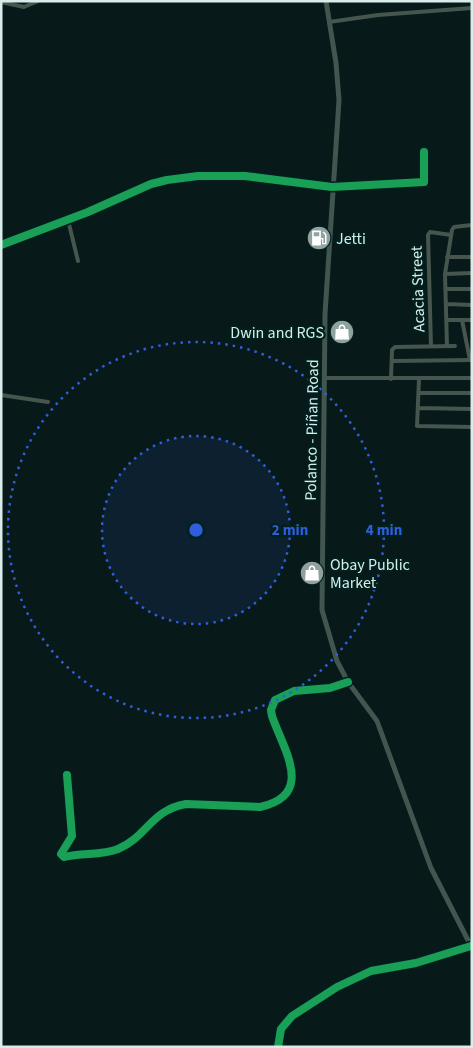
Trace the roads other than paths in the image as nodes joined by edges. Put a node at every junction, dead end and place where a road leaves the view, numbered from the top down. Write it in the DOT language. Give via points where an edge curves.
graph roads {
  1 [pos="38,1"];
  2 [pos="326,1"];
  3 [pos="1,2"];
  4 [pos="472,8"];
  5 [pos="329,22"];
  6 [pos="424,152"];
  7 [pos="332,187"];
  8 [pos="68,220"];
  9 [pos="472,226"];
  10 [pos="451,235"];
  11 [pos="1,245"];
  12 [pos="447,257"];
  13 [pos="472,257"];
  14 [pos="78,261"];
  15 [pos="472,273"];
  16 [pos="445,274"];
  17 [pos="446,289"];
  18 [pos="472,289"];
  19 [pos="447,304"];
  20 [pos="472,305"];
  21 [pos="447,320"];
  22 [pos="462,320"];
  23 [pos="472,320"];
  24 [pos="431,346"];
  25 [pos="447,346"];
  26 [pos="455,346"];
  27 [pos="471,360"];
  28 [pos="392,361"];
  29 [pos="325,378"];
  30 [pos="472,378"];
  31 [pos="391,379"];
  32 [pos="419,379"];
  33 [pos="419,393"];
  34 [pos="472,393"];
  35 [pos="1,396"];
  36 [pos="48,402"];
  37 [pos="418,408"];
  38 [pos="472,409"];
  39 [pos="472,426"];
  40 [pos="348,682"];
  41 [pos="67,775"];
  42 [pos="471,947"];
  43 [pos="278,1047"];
  1 -- 3 [label="street" via="21,7"];
  2 -- 5 [label="main road, Polanco - Piñan Road"];
  4 -- 5 [label="street"];
  5 -- 7 [label="main road, Polanco - Piñan Road" via="339,100"];
  6 -- 7 [label="street" via="424,182"];
  7 -- 8 [label="street" via="245,176 185,178 151,184"];
  7 -- 29 [label="main road, Polanco - Piñan Road"];
  8 -- 11 [label="street"];
  8 -- 14 [label="street"];
  9 -- 10 [label="street" via="453,228"];
  10 -- 12 [label="street"];
  10 -- 24 [label="street, Acacia Street" via="430,232 428,235"];
  12 -- 13 [label="street"];
  12 -- 16 [label="street"];
  15 -- 16 [label="street"];
  16 -- 17 [label="street"];
  17 -- 18 [label="street"];
  17 -- 19 [label="street"];
  19 -- 20 [label="street"];
  19 -- 21 [label="street"];
  21 -- 22 [label="street"];
  21 -- 25 [label="street"];
  22 -- 23 [label="street"];
  22 -- 27 [label="street"];
  24 -- 25 [label="street"];
  24 -- 28 [label="street" via="393,348"];
  25 -- 26 [label="street"];
  27 -- 28 [label="street"];
  28 -- 31 [label="street"];
  29 -- 31 [label="street"];
  29 -- 40 [label="main road, Polanco - Piñan Road" via="322,610 337,661"];
  30 -- 32 [label="street"];
  31 -- 32 [label="street"];
  32 -- 33 [label="street"];
  33 -- 34 [label="street"];
  33 -- 37 [label="street"];
  35 -- 36 [label="street"];
  37 -- 38 [label="street"];
  37 -- 39 [label="street" via="417,426"];
  40 -- 41 [label="street" via="330,688 294,691 274,700 272,716 292,766 288,793 282,800 269,805 175,806 162,812 119,848 101,854 64,857 61,854 72,836"];
  40 -- 42 [label="main road, Polanco - Piñan Road" via="368,706 381,729 431,868"];
  42 -- 43 [label="street" via="416,964 371,971 337,987 292,1016 282,1029"];
}
